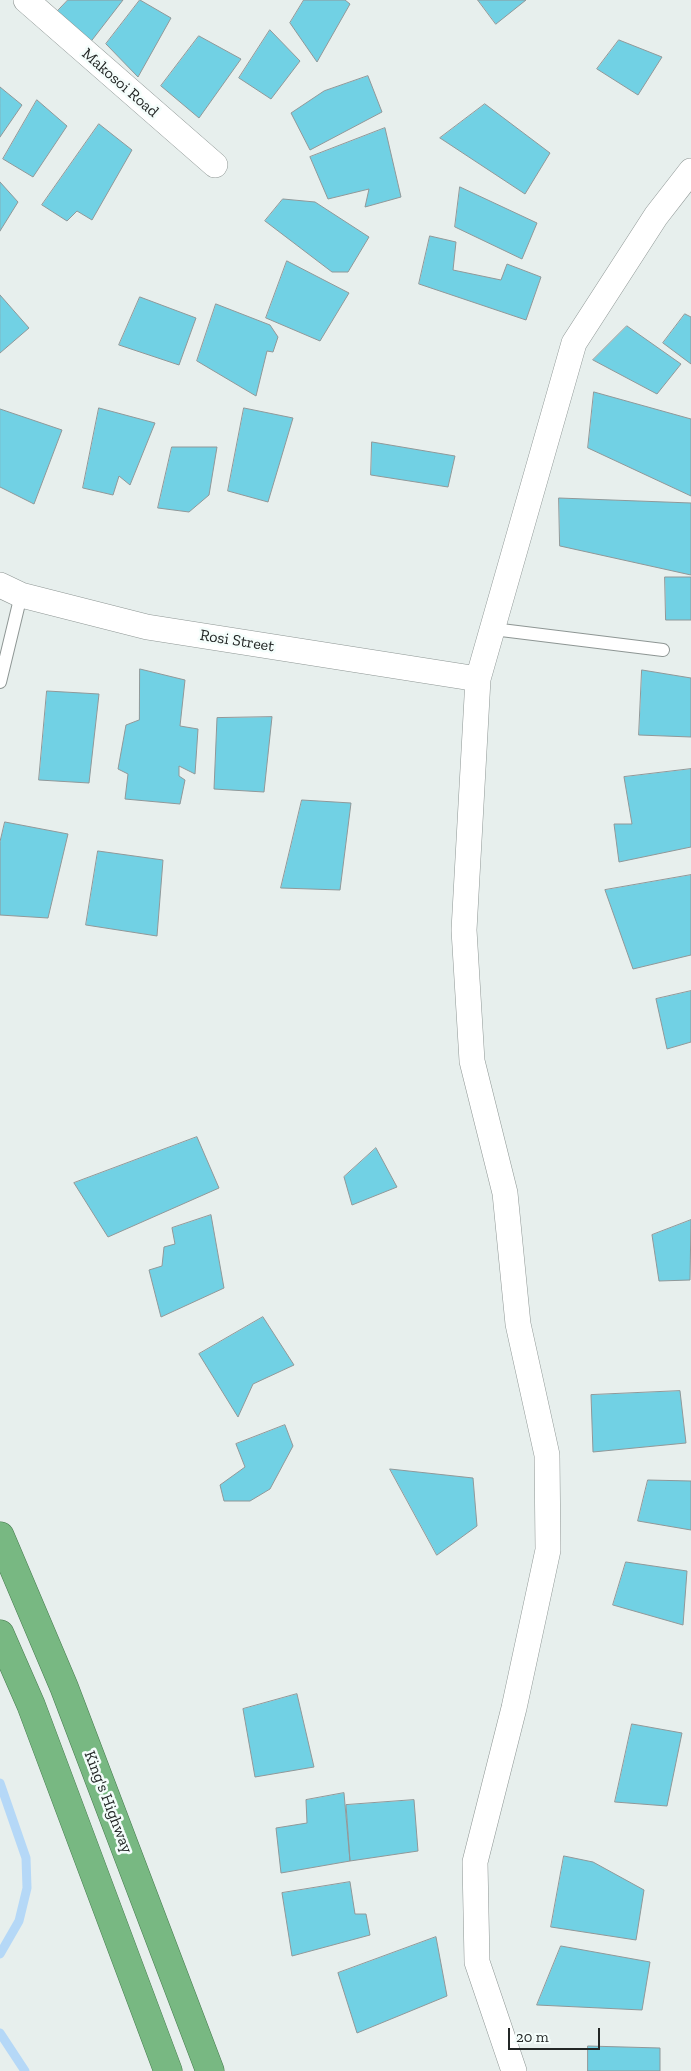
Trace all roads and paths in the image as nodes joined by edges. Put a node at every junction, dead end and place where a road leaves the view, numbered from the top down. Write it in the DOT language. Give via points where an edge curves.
graph roads {
  1 [pos="26,0"];
  2 [pos="215,165"];
  3 [pos="691,171"];
  4 [pos="11,590"];
  5 [pos="493,629"];
  6 [pos="662,650"];
  7 [pos="478,679"];
  8 [pos="0,682"];
  9 [pos="0,1536"];
  10 [pos="0,1634"];
  11 [pos="168,2071"];
  12 [pos="210,2071"];
  13 [pos="514,2071"];
  1 -- 2 [label="street, Makosoi Road"];
  3 -- 5 [label="street" via="656,216 574,343"];
  4 -- 7 [label="street, Rosi Street" via="147,627"];
  4 -- 8 [label="lane"];
  5 -- 6 [label="lane"];
  5 -- 7 [label="street"];
  7 -- 13 [label="street" via="464,930 472,1061 505,1192 518,1324 547,1455 548,1550 514,1708 475,1862 477,1962"];
  9 -- 12 [label="highway, King's Highway" via="64,1687"];
  10 -- 11 [label="highway" via="31,1705"];
}
